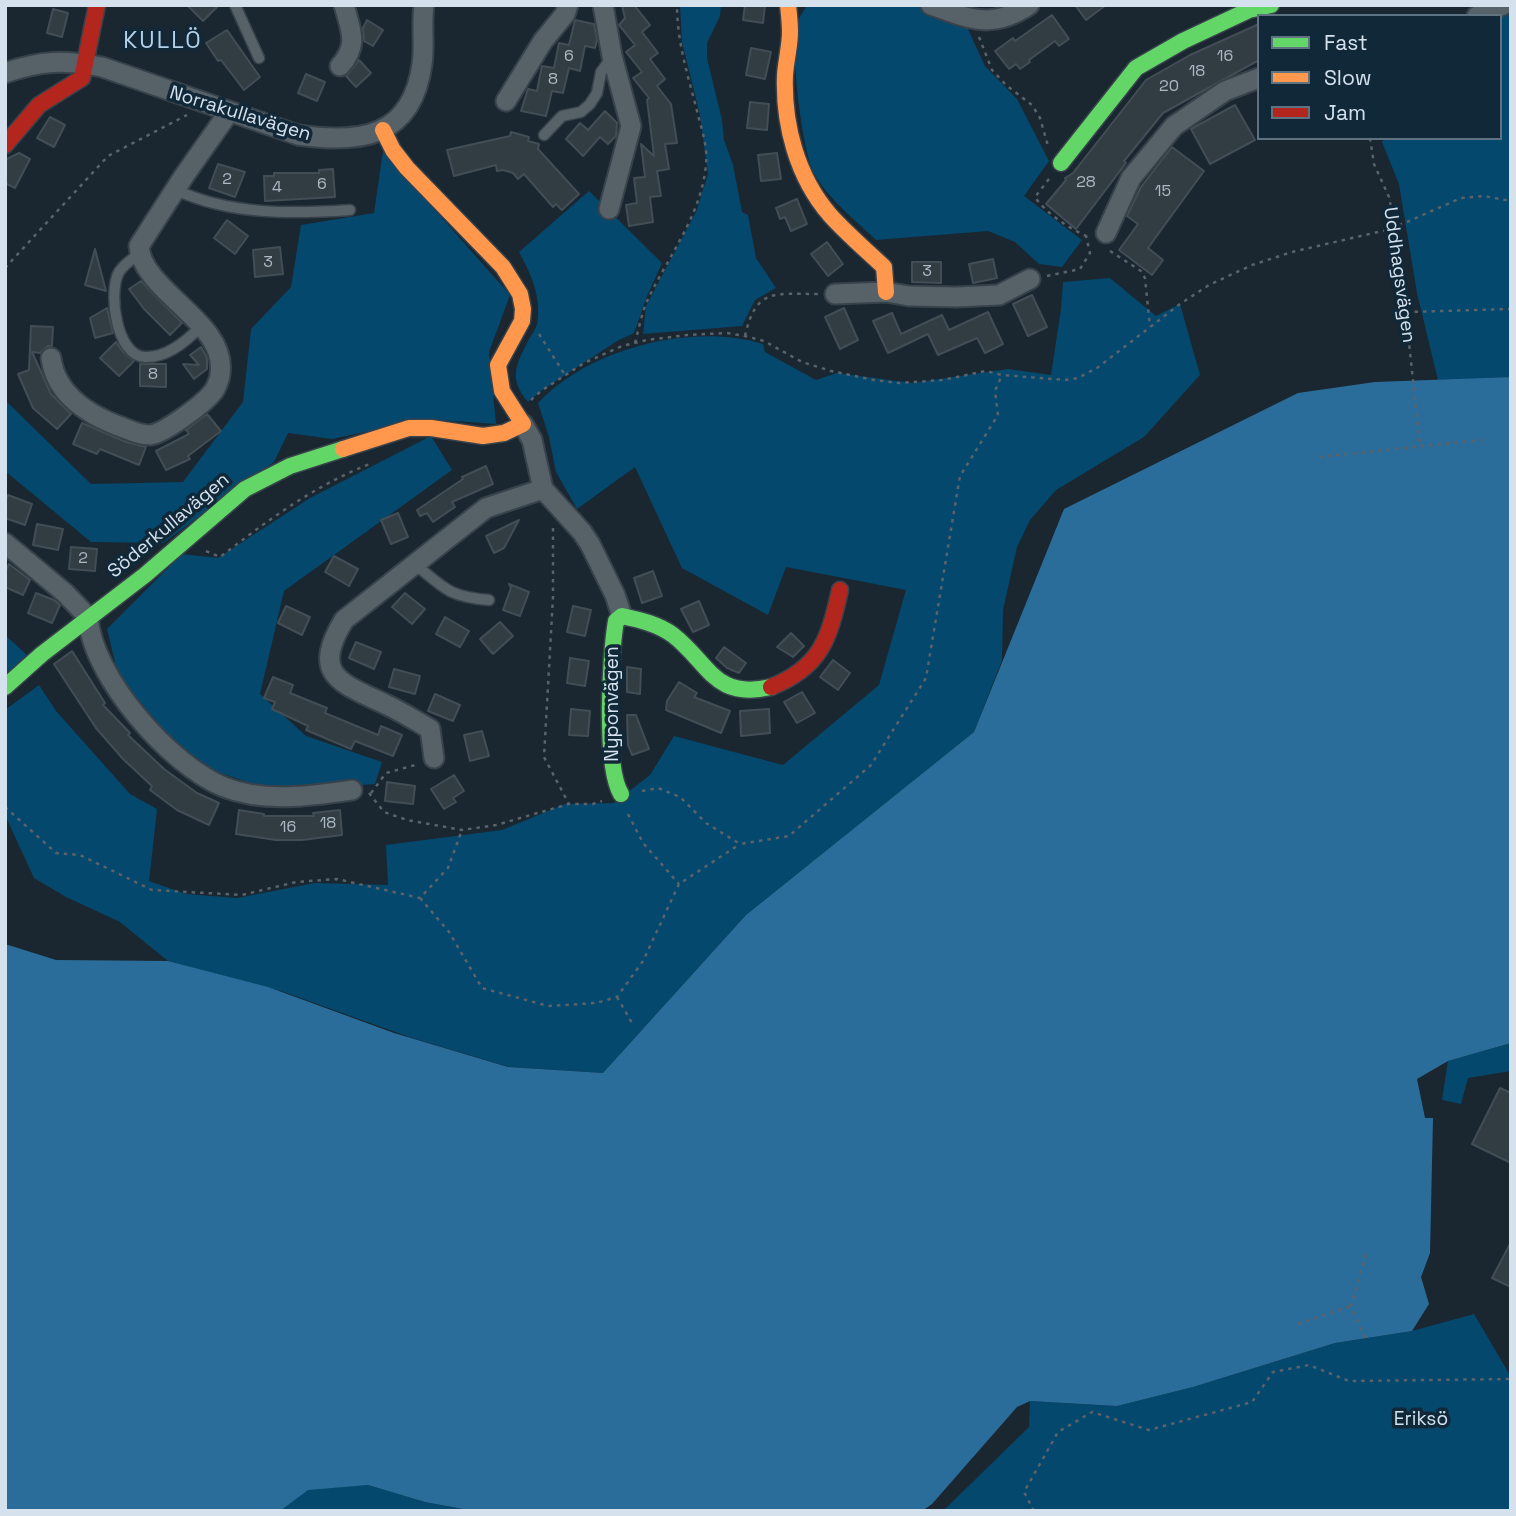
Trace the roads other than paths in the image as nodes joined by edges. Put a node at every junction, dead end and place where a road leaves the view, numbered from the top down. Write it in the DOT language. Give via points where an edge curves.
graph roads {
  1 [pos="97,5"];
  2 [pos="235,5"];
  3 [pos="344,5"];
  4 [pos="424,5"];
  5 [pos="568,5"];
  6 [pos="603,5"];
  7 [pos="788,5"];
  8 [pos="931,5"];
  9 [pos="1029,5"];
  10 [pos="1271,5"];
  11 [pos="1503,5"];
  12 [pos="1482,14"];
  13 [pos="612,56"];
  14 [pos="259,58"];
  15 [pos="86,64"];
  16 [pos="340,66"];
  17 [pos="5,73"];
  18 [pos="1257,79"];
  19 [pos="506,101"];
  20 [pos="229,112"];
  21 [pos="383,130"];
  22 [pos="544,135"];
  23 [pos="5,145"];
  24 [pos="1061,163"];
  25 [pos="176,190"];
  26 [pos="609,209"];
  27 [pos="350,210"];
  28 [pos="1106,233"];
  29 [pos="139,254"];
  30 [pos="1030,279"];
  31 [pos="886,292"];
  32 [pos="835,294"];
  33 [pos="202,326"];
  34 [pos="51,358"];
  35 [pos="523,424"];
  36 [pos="543,488"];
  37 [pos="5,543"];
  38 [pos="416,565"];
  39 [pos="840,590"];
  40 [pos="489,600"];
  41 [pos="622,616"];
  42 [pos="88,618"];
  43 [pos="5,687"];
  44 [pos="433,758"];
  45 [pos="361,791"];
  46 [pos="621,794"];
  1 -- 15 [label="street"];
  2 -- 14 [label="lane"];
  3 -- 16 [label="street" via="352,37 351,50"];
  4 -- 21 [label="street, Norrakullavägen" via="420,79 404,113"];
  5 -- 19 [label="street"];
  6 -- 13 [label="street"];
  7 -- 31 [label="street" via="786,104 803,174 830,215 884,268"];
  8 -- 9 [label="street" via="974,21 1014,15"];
  10 -- 24 [label="street" via="1249,10 1136,68"];
  11 -- 12 [label="street"];
  13 -- 22 [label="lane" via="590,104 581,112 562,116"];
  13 -- 26 [label="street" via="632,126"];
  15 -- 17 [label="street, Norrakullavägen" via="45,63"];
  15 -- 20 [label="street, Norrakullavägen"];
  15 -- 23 [label="street" via="82,78 32,111"];
  18 -- 28 [label="street" via="1225,90 1174,126 1131,178"];
  20 -- 21 [label="street, Norrakullavägen" via="298,135 332,140"];
  20 -- 25 [label="street"];
  21 -- 35 [label="street" via="407,168 503,267 520,294 522,321 498,365 502,391"];
  25 -- 27 [label="lane" via="214,204 261,211"];
  25 -- 29 [label="street" via="143,238"];
  29 -- 33 [label="street" via="154,278"];
  29 -- 33 [label="lane" via="120,270 113,300 129,348 145,357 160,354 177,347"];
  30 -- 31 [label="street" via="999,295"];
  31 -- 32 [label="street"];
  33 -- 34 [label="street" via="219,357 215,388 204,401 150,435 92,415 62,391"];
  35 -- 36 [label="street" via="532,440"];
  35 -- 42 [label="street, Söderkullavägen" via="483,436 409,428 290,466 245,489"];
  36 -- 38 [label="street" via="486,508"];
  36 -- 41 [label="street" via="590,544"];
  37 -- 42 [label="street"];
  38 -- 40 [label="lane" via="449,592"];
  38 -- 44 [label="street" via="344,621 331,642 328,663 339,680 358,693 430,729"];
  39 -- 41 [label="street" via="828,638 819,652 789,678 756,691 725,685 667,631"];
  41 -- 46 [label="street, Nyponvägen" via="613,629 611,651 612,763"];
  42 -- 43 [label="street, Söderkullavägen"];
  42 -- 45 [label="street" via="96,651 124,698 161,742 202,774 225,787 258,795"];
}
